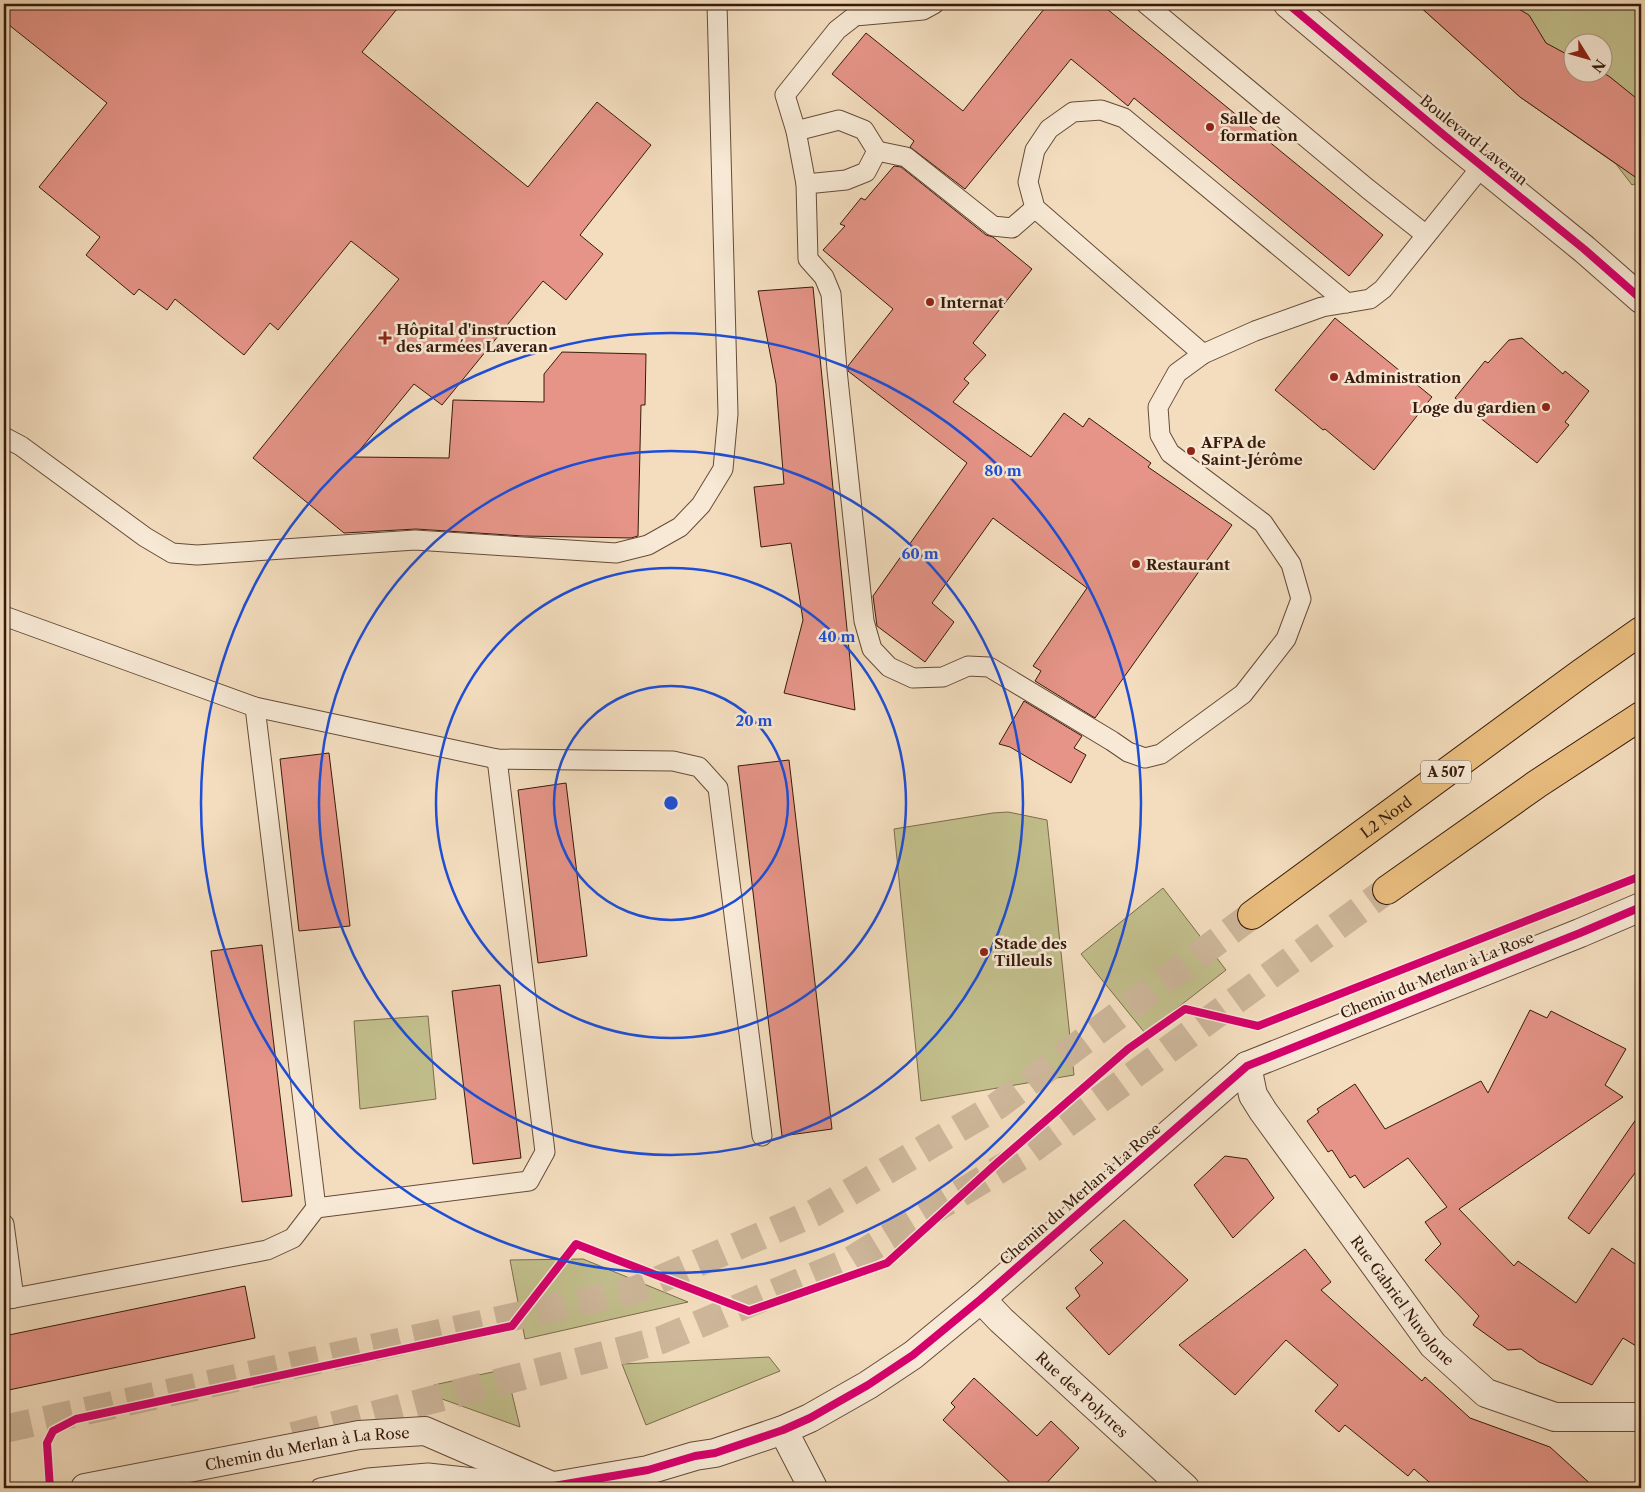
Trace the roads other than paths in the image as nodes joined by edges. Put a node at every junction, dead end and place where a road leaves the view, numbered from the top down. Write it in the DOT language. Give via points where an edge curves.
graph roads {
  1 [pos="717,4"];
  2 [pos="934,4"];
  3 [pos="1146,4"];
  4 [pos="1288,4"];
  5 [pos="796,131"];
  6 [pos="877,151"];
  7 [pos="1482,166"];
  8 [pos="806,184"];
  9 [pos="1035,208"];
  10 [pos="1426,235"];
  11 [pos="1641,299"];
  12 [pos="1347,303"];
  13 [pos="1203,354"];
  14 [pos="4,437"];
  15 [pos="4,616"];
  16 [pos="1641,631"];
  17 [pos="255,707"];
  18 [pos="1641,716"];
  19 [pos="497,759"];
  20 [pos="1387,890"];
  21 [pos="1640,908"];
  22 [pos="1252,915"];
  23 [pos="1247,1066"];
  24 [pos="762,1136"];
  25 [pos="316,1208"];
  26 [pos="4,1224"];
  27 [pos="9,1299"];
  28 [pos="981,1300"];
  29 [pos="1641,1417"];
  30 [pos="783,1430"];
  31 [pos="547,1487"];
  32 [pos="85,1488"];
  33 [pos="320,1488"];
  34 [pos="813,1488"];
  35 [pos="1185,1488"];
  1 -- 14 [label="lane" via="728,414 723,469 701,505 680,527 648,545 616,553 415,540 197,555 172,553"];
  2 -- 5 [label="lane" via="923,10 855,16 837,30 784,95"];
  3 -- 10 [label="lane"];
  4 -- 7 [label="street, Boulevard Laveran"];
  5 -- 6 [label="lane" via="839,120 864,130"];
  5 -- 8 [label="lane"];
  6 -- 8 [label="lane" via="866,172 846,180"];
  6 -- 9 [label="lane" via="906,158 993,226 1012,228"];
  7 -- 10 [label="lane"];
  7 -- 11 [label="street, Boulevard Laveran"];
  8 -- 13 [label="lane" via="808,260 824,277 831,294 864,621 872,649 889,667 913,678 943,677 968,666 988,667 1128,752 1145,758 1160,754 1243,694 1286,639 1302,599 1291,564 1263,523 1170,453 1160,435 1158,407 1177,373"];
  9 -- 12 [label="lane" via="1028,182 1035,150 1049,129 1073,112 1100,110 1124,118"];
  9 -- 13 [label="lane"];
  10 -- 12 [label="lane" via="1383,289 1370,299"];
  12 -- 13 [label="lane" via="1322,306"];
  15 -- 17 [label="lane"];
  16 -- 22 [label="highway, L2 Nord / A 507"];
  17 -- 19 [label="lane"];
  17 -- 25 [label="lane"];
  18 -- 20 [label="highway"];
  19 -- 24 [label="lane" via="673,762 699,767 718,788"];
  19 -- 25 [label="lane" via="545,1152 529,1181"];
  21 -- 23 [label="street, Chemin du Merlan à La Rose"];
  23 -- 28 [label="street, Chemin du Merlan à La Rose"];
  23 -- 29 [label="street, Rue Gabriel Nuvolone" via="1253,1095 1263,1111 1427,1337 1486,1393 1555,1417"];
  25 -- 27 [label="lane" via="293,1238 267,1250"];
  26 -- 27 [label="lane"];
  28 -- 30 [label="street, Chemin du Merlan à La Rose" via="913,1355 868,1385"];
  28 -- 35 [label="street, Rue des Polytres"];
  30 -- 31 [label="street, Chemin du Merlan à La Rose" via="715,1453 648,1470"];
  30 -- 34 [label="street"];
  31 -- 32 [label="street, Chemin du Merlan à La Rose" via="425,1431 359,1435"];
  31 -- 33 [label="lane" via="428,1473 368,1478"];
}
